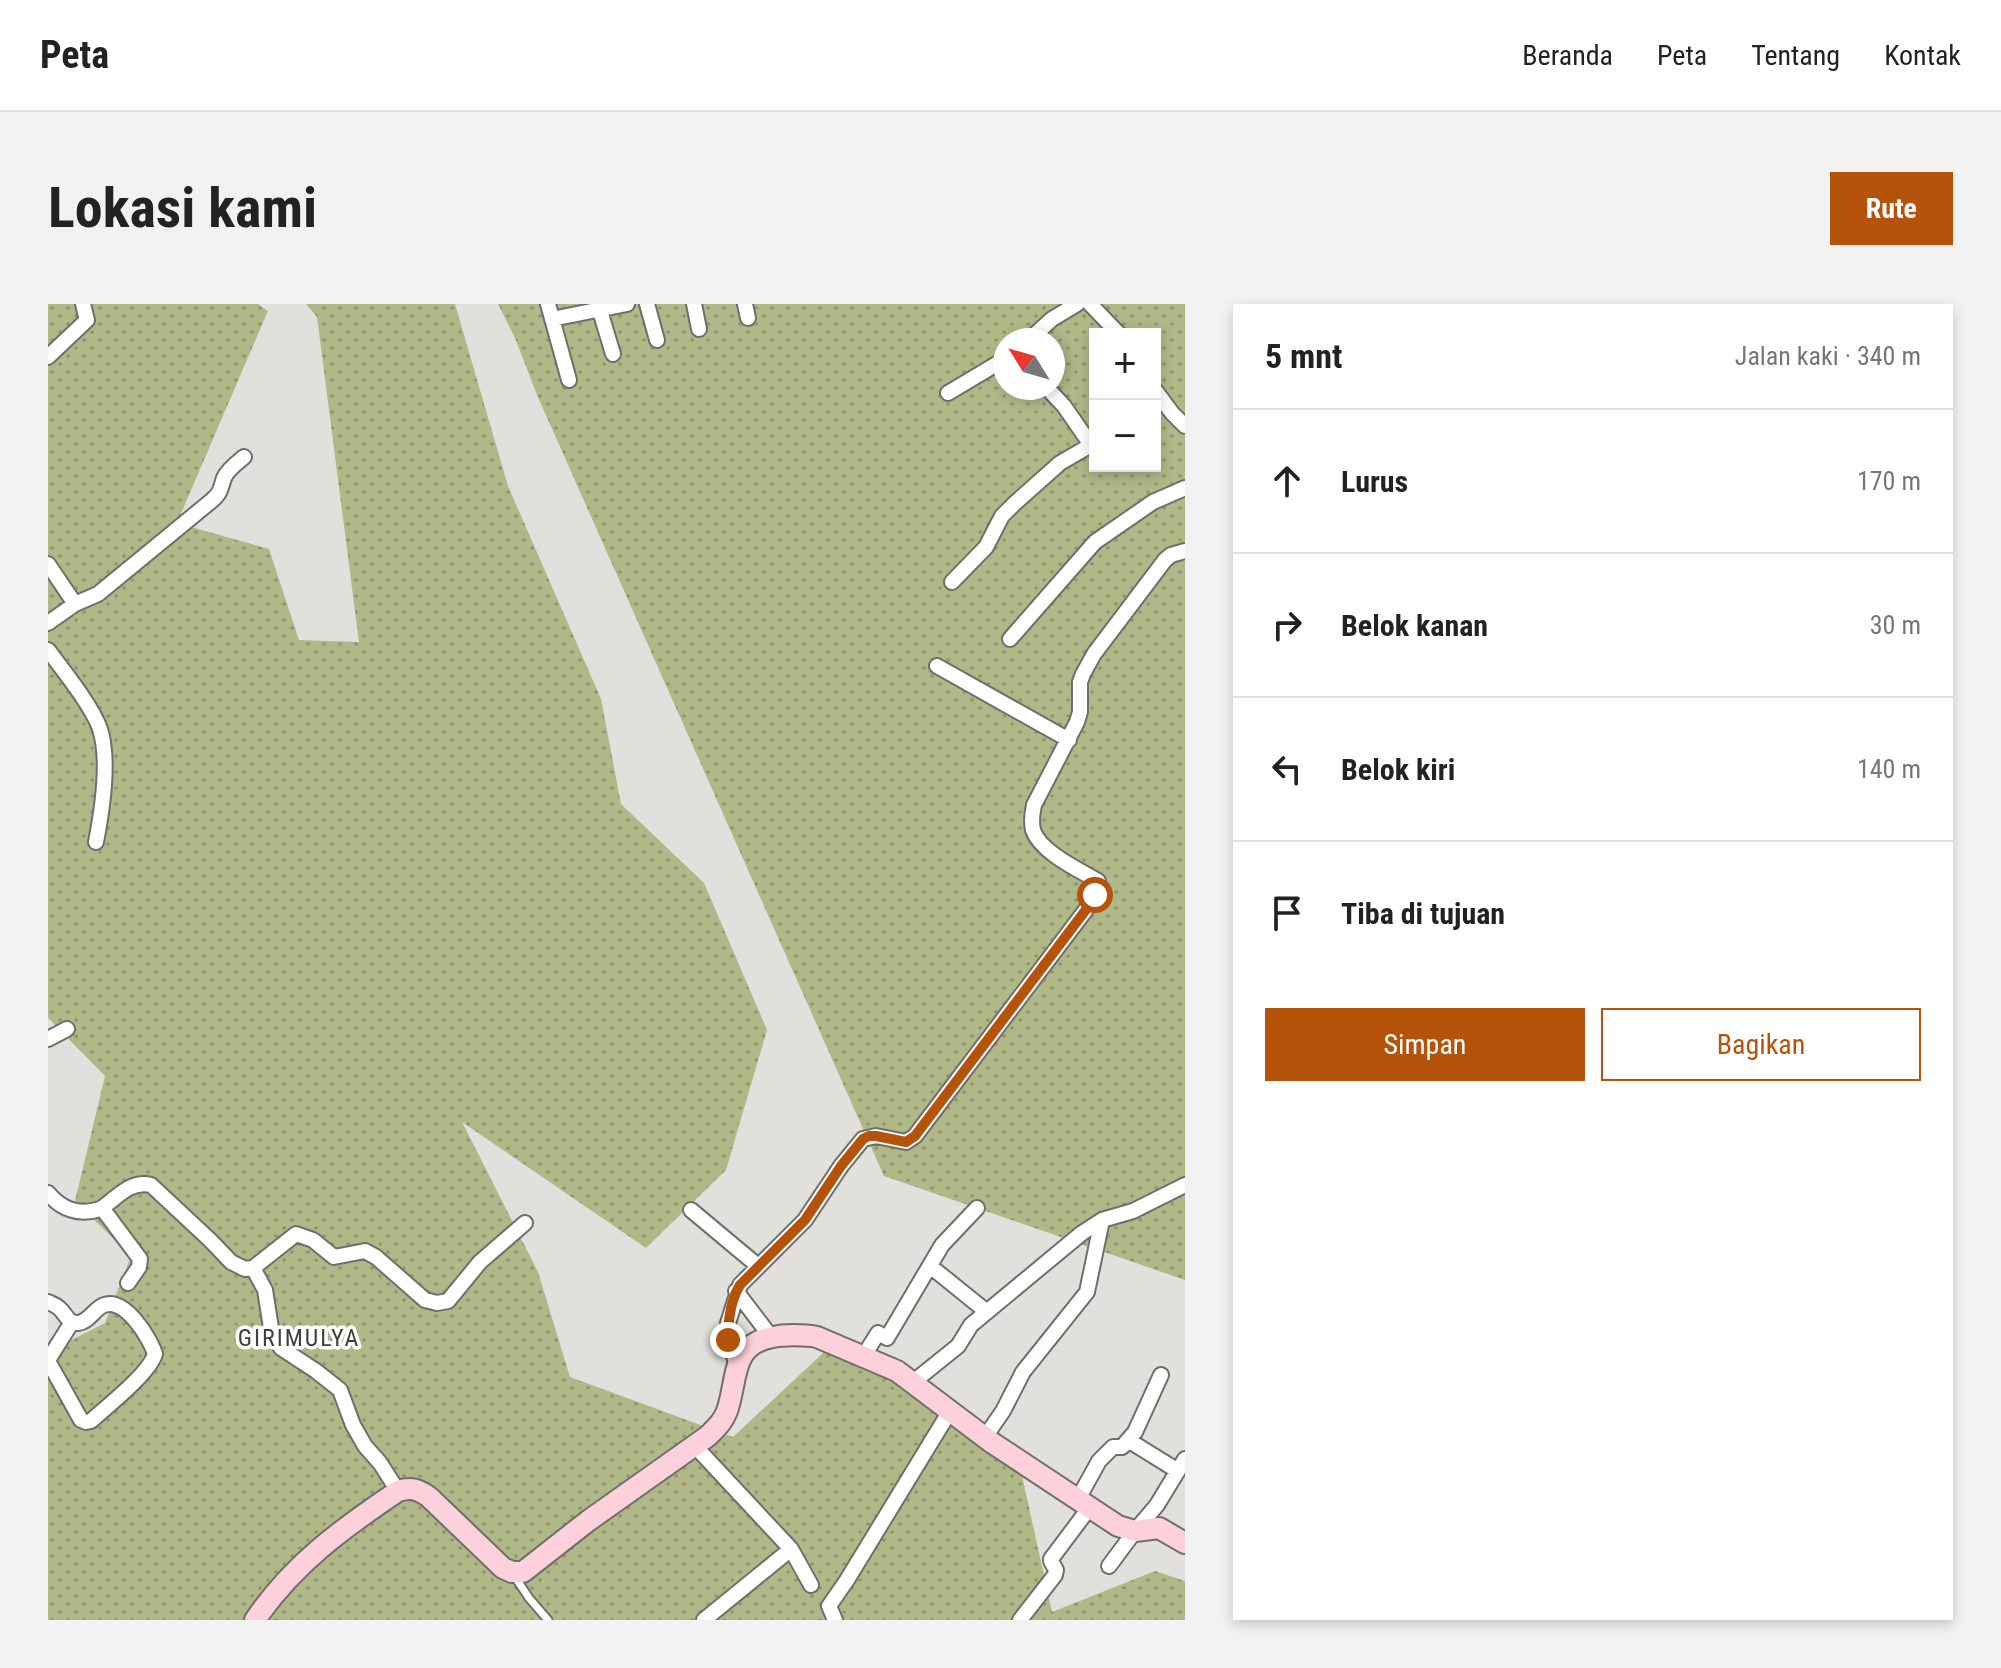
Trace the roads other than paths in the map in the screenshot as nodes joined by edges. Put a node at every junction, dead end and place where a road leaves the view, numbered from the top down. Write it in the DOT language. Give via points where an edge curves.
graph roads {
  1 [pos="83,304"];
  2 [pos="548,304"];
  3 [pos="627,304"];
  4 [pos="647,304"];
  5 [pos="694,304"];
  6 [pos="1077,304"];
  7 [pos="1090,304"];
  8 [pos="599,308"];
  9 [pos="552,319"];
  10 [pos="1042,328"];
  11 [pos="1113,328"];
  12 [pos="699,329"];
  13 [pos="657,340"];
  14 [pos="613,354"];
  15 [pos="48,357"];
  16 [pos="993,366"];
  17 [pos="569,380"];
  18 [pos="948,393"];
  19 [pos="1161,398"];
  20 [pos="1058,400"];
  21 [pos="1185,426"];
  22 [pos="244,457"];
  23 [pos="1185,488"];
  24 [pos="1185,551"];
  25 [pos="48,564"];
  26 [pos="952,582"];
  27 [pos="75,604"];
  28 [pos="48,623"];
  29 [pos="1010,639"];
  30 [pos="48,650"];
  31 [pos="937,666"];
  32 [pos="1069,740"];
  33 [pos="96,842"];
  34 [pos="67,1029"];
  35 [pos="48,1039"];
  36 [pos="1185,1185"];
  37 [pos="48,1193"];
  38 [pos="102,1208"];
  39 [pos="977,1208"];
  40 [pos="691,1210"];
  41 [pos="1102,1220"];
  42 [pos="525,1223"];
  43 [pos="758,1266"];
  44 [pos="930,1266"];
  45 [pos="253,1268"];
  46 [pos="128,1283"];
  47 [pos="736,1291"];
  48 [pos="48,1302"];
  49 [pos="987,1312"];
  50 [pos="72,1322"];
  51 [pos="771,1337"];
  52 [pos="863,1357"];
  53 [pos="48,1360"];
  54 [pos="737,1364"];
  55 [pos="1161,1375"];
  56 [pos="912,1383"];
  57 [pos="950,1411"];
  58 [pos="985,1437"];
  59 [pos="1128,1440"];
  60 [pos="694,1445"];
  61 [pos="1181,1465"];
  62 [pos="398,1491"];
  63 [pos="1084,1503"];
  64 [pos="1135,1531"];
  65 [pos="1184,1541"];
  66 [pos="791,1549"];
  67 [pos="1109,1566"];
  68 [pos="512,1572"];
  69 [pos="811,1585"];
  70 [pos="255,1620"];
  71 [pos="548,1620"];
  72 [pos="704,1620"];
  73 [pos="835,1620"];
  74 [pos="1020,1620"];
  1 -- 15 [label="street" via="87,320"];
  2 -- 9 [label="street"];
  3 -- 8 [label="street"];
  4 -- 13 [label="street"];
  5 -- 12 [label="street"];
  6 -- 10 [label="street"];
  7 -- 11 [label="street"];
  8 -- 9 [label="street"];
  8 -- 14 [label="street"];
  9 -- 17 [label="street"];
  16 -- 18 [label="street"];
  19 -- 21 [label="street"];
  20 -- 26 [label="street" via="1091,445 1060,463 1014,504 986,547"];
  22 -- 27 [label="street" via="210,502 98,594"];
  23 -- 29 [label="street" via="1153,502 1095,542"];
  24 -- 32 [label="street" via="1165,560 1094,654 1080,682 1080,712"];
  25 -- 27 [label="street"];
  27 -- 28 [label="street"];
  30 -- 33 [label="street" via="101,731 104,785"];
  31 -- 32 [label="street"];
  32 -- 43 [label="street" via="1031,818 1043,846 1098,881 1095,895 915,1136 906,1142 863,1139 805,1220"];
  34 -- 35 [label="street"];
  36 -- 41 [label="street"];
  37 -- 38 [label="street" via="72,1211"];
  38 -- 45 [label="street" via="133,1185 151,1185 231,1262"];
  38 -- 46 [label="street" via="140,1259"];
  39 -- 44 [label="street"];
  40 -- 43 [label="street"];
  41 -- 49 [label="street"];
  41 -- 58 [label="street" via="1087,1292 1023,1372"];
  42 -- 45 [label="street" via="480,1262 448,1301 437,1303 425,1300 365,1251 334,1257 296,1234"];
  43 -- 47 [label="street"];
  44 -- 49 [label="street"];
  44 -- 52 [label="street" via="887,1338 878,1333"];
  45 -- 62 [label="street" via="265,1290 271,1328 281,1348 340,1390 365,1446"];
  47 -- 51 [label="street"];
  47 -- 54 [label="street" via="728,1340"];
  48 -- 50 [label="street"];
  49 -- 56 [label="street" via="958,1346"];
  50 -- 53 [label="street"];
  50 -- 53 [label="street" via="84,1321 105,1305 117,1305 140,1325 154,1349 154,1360 86,1422"];
  51 -- 52 [label="street" via="812,1336"];
  51 -- 54 [label="street" via="745,1351"];
  52 -- 56 [label="street"];
  54 -- 60 [label="street" via="726,1414"];
  55 -- 59 [label="street"];
  56 -- 57 [label="street"];
  57 -- 58 [label="street"];
  57 -- 73 [label="street" via="829,1604"];
  58 -- 63 [label="street"];
  59 -- 61 [label="street"];
  59 -- 63 [label="street" via="1099,1461"];
  60 -- 66 [label="street"];
  60 -- 68 [label="street" via="529,1568"];
  61 -- 64 [label="street"];
  62 -- 68 [label="street" via="422,1492"];
  62 -- 70 [label="street" via="328,1540"];
  63 -- 64 [label="street"];
  63 -- 74 [label="street" via="1051,1559 1055,1575"];
  64 -- 65 [label="street" via="1159,1528"];
  64 -- 67 [label="street"];
  66 -- 69 [label="street"];
  66 -- 72 [label="street"];
  68 -- 71 [label="lane"];
}
